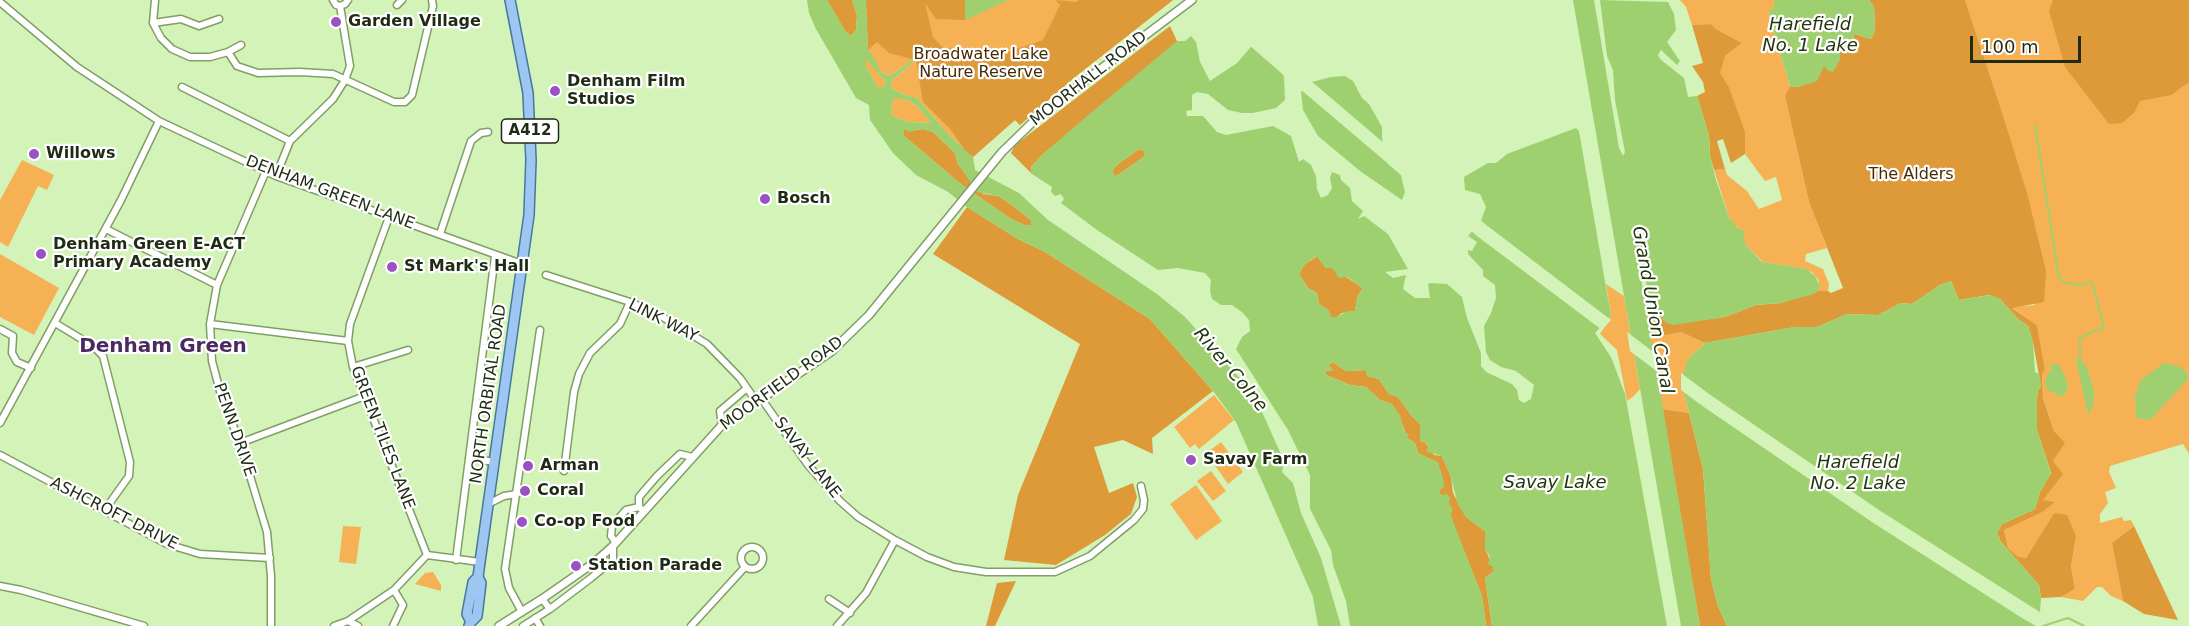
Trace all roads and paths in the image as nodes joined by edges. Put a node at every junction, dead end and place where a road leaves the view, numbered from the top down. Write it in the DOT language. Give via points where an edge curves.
graph roads {
  1 [pos="155,0"];
  2 [pos="333,0"];
  3 [pos="348,0"];
  4 [pos="432,0"];
  5 [pos="510,0"];
  6 [pos="1192,0"];
  7 [pos="0,2"];
  8 [pos="340,6"];
  9 [pos="219,20"];
  10 [pos="153,23"];
  11 [pos="241,45"];
  12 [pos="228,52"];
  13 [pos="345,80"];
  14 [pos="182,87"];
  15 [pos="159,121"];
  16 [pos="488,132"];
  17 [pos="290,141"];
  18 [pos="266,171"];
  19 [pos="276,176"];
  20 [pos="389,217"];
  21 [pos="944,223"];
  22 [pos="106,229"];
  23 [pos="440,234"];
  24 [pos="495,256"];
  25 [pos="522,264"];
  26 [pos="546,275"];
  27 [pos="217,285"];
  28 [pos="630,302"];
  29 [pos="55,323"];
  30 [pos="210,324"];
  31 [pos="0,329"];
  32 [pos="540,330"];
  33 [pos="348,341"];
  34 [pos="408,350"];
  35 [pos="353,367"];
  36 [pos="31,368"];
  37 [pos="747,388"];
  38 [pos="365,396"];
  39 [pos="759,399"];
  40 [pos="0,423"];
  41 [pos="722,425"];
  42 [pos="240,443"];
  43 [pos="0,455"];
  44 [pos="692,457"];
  45 [pos="468,458"];
  46 [pos="494,462"];
  47 [pos="564,471"];
  48 [pos="1141,486"];
  49 [pos="517,494"];
  50 [pos="488,504"];
  51 [pos="641,509"];
  52 [pos="104,511"];
  53 [pos="895,540"];
  54 [pos="614,544"];
  55 [pos="427,555"];
  56 [pos="270,558"];
  57 [pos="456,560"];
  58 [pos="480,562"];
  59 [pos="745,567"];
  60 [pos="0,586"];
  61 [pos="394,590"];
  62 [pos="542,599"];
  63 [pos="829,599"];
  64 [pos="550,609"];
  65 [pos="522,612"];
  66 [pos="850,613"];
  67 [pos="535,618"];
  68 [pos="348,621"];
  69 [pos="470,624"];
  70 [pos="144,626"];
  71 [pos="271,626"];
  72 [pos="334,626"];
  73 [pos="358,626"];
  74 [pos="393,626"];
  75 [pos="499,626"];
  76 [pos="523,626"];
  77 [pos="540,626"];
  78 [pos="691,626"];
  79 [pos="837,626"];
  1 -- 10 [label="street"];
  2 -- 8 [label="street"];
  3 -- 8 [label="street"];
  4 -- 13 [label="street" via="412,95 405,102 394,102"];
  5 -- 25 [label="main road, NORTH ORBITAL ROAD / A412" via="530,124 529,215"];
  6 -- 21 [label="street, MOORHALL ROAD" via="1041,114 991,163"];
  7 -- 15 [label="street, DENHAM GREEN LANE" via="77,67"];
  8 -- 13 [label="street" via="350,54"];
  9 -- 10 [label="street" via="199,26 181,19"];
  10 -- 12 [label="street" via="172,49 190,57"];
  11 -- 12 [label="street"];
  12 -- 13 [label="street" via="237,66 258,73 320,72"];
  13 -- 17 [label="street" via="333,99"];
  14 -- 17 [label="street"];
  15 -- 18 [label="street, DENHAM GREEN LANE"];
  15 -- 22 [label="street"];
  16 -- 23 [label="street" via="471,141"];
  17 -- 19 [label="street"];
  18 -- 19 [label="street, DENHAM GREEN LANE"];
  18 -- 27 [label="street, PENN DRIVE"];
  19 -- 20 [label="street, DENHAM GREEN LANE"];
  20 -- 23 [label="street, DENHAM GREEN LANE"];
  20 -- 33 [label="street, GREEN TILES LANE" via="350,324"];
  21 -- 39 [label="street, MOORFIELD ROAD" via="868,315 832,351"];
  22 -- 27 [label="street"];
  22 -- 29 [label="street"];
  23 -- 24 [label="street, DENHAM GREEN LANE"];
  24 -- 25 [label="street, DENHAM GREEN LANE"];
  24 -- 45 [label="street"];
  25 -- 46 [label="main road, NORTH ORBITAL ROAD / A412"];
  26 -- 28 [label="street, LINK WAY"];
  27 -- 30 [label="street, PENN DRIVE"];
  28 -- 37 [label="street, LINK WAY" via="707,344"];
  28 -- 47 [label="street" via="620,324 590,353 579,374"];
  29 -- 36 [label="street"];
  29 -- 52 [label="street" via="103,356 130,462 129,476"];
  30 -- 33 [label="street"];
  30 -- 42 [label="street, PENN DRIVE" via="212,361"];
  31 -- 36 [label="street" via="12,336 12,353 17,362"];
  32 -- 49 [label="street"];
  33 -- 35 [label="street, GREEN TILES LANE"];
  34 -- 35 [label="street"];
  35 -- 38 [label="street, GREEN TILES LANE"];
  36 -- 40 [label="street"];
  37 -- 39 [label="street, LINK WAY"];
  37 -- 41 [label="street" via="720,411"];
  38 -- 42 [label="street"];
  38 -- 55 [label="street, GREEN TILES LANE"];
  39 -- 41 [label="street, MOORFIELD ROAD"];
  39 -- 53 [label="street, SAVAY LANE" via="840,501 858,518"];
  41 -- 44 [label="street, MOORFIELD ROAD"];
  42 -- 56 [label="street, PENN DRIVE" via="267,532"];
  43 -- 52 [label="street, ASHCROFT DRIVE"];
  44 -- 51 [label="street, MOORFIELD ROAD"];
  44 -- 51 [label="street" via="680,454 657,476 639,497"];
  45 -- 46 [label="street"];
  45 -- 57 [label="street"];
  46 -- 50 [label="main road, NORTH ORBITAL ROAD / A412"];
  48 -- 53 [label="street, SAVAY LANE" via="1143,508 1119,534 1090,556 1055,572 986,572 954,567"];
  49 -- 50 [label="street"];
  49 -- 65 [label="street" via="505,570 509,588"];
  50 -- 58 [label="main road, NORTH ORBITAL ROAD / A412"];
  51 -- 54 [label="street, MOORFIELD ROAD"];
  51 -- 54 [label="street" via="626,510 612,526"];
  52 -- 56 [label="street, ASHCROFT DRIVE" via="167,544 200,554"];
  53 -- 66 [label="street" via="866,593"];
  54 -- 62 [label="street, MOORFIELD ROAD"];
  54 -- 64 [label="street" via="612,560"];
  55 -- 57 [label="street"];
  55 -- 61 [label="street"];
  56 -- 71 [label="street, PENN DRIVE"];
  57 -- 58 [label="street"];
  58 -- 69 [label="main road, NORTH ORBITAL ROAD / A412" via="477,616"];
  59 -- 78 [label="street"];
  60 -- 70 [label="street"];
  61 -- 68 [label="street"];
  61 -- 74 [label="street" via="403,605"];
  62 -- 64 [label="street"];
  62 -- 65 [label="street, MOORFIELD ROAD"];
  63 -- 66 [label="street"];
  64 -- 67 [label="street"];
  65 -- 75 [label="street, MOORFIELD ROAD"];
  66 -- 79 [label="street"];
  67 -- 76 [label="street"];
  67 -- 77 [label="street"];
  68 -- 72 [label="street"];
  68 -- 73 [label="street"];
}
